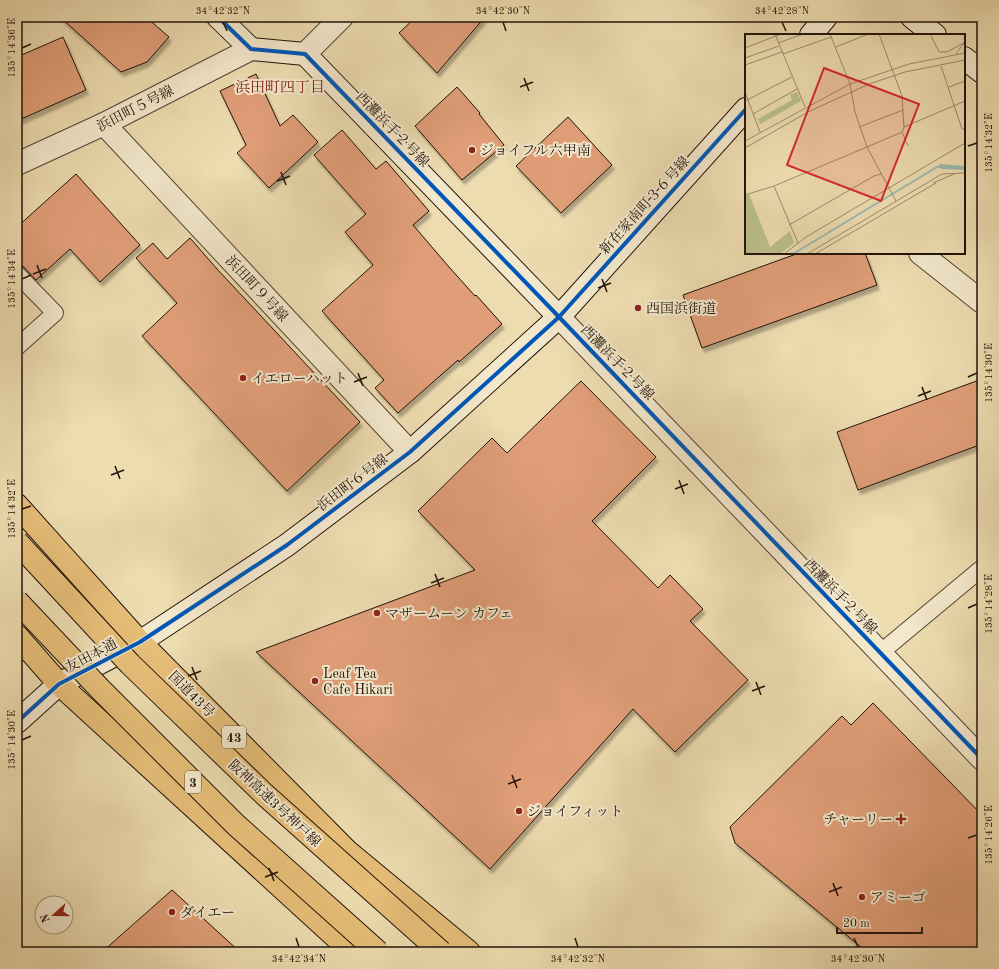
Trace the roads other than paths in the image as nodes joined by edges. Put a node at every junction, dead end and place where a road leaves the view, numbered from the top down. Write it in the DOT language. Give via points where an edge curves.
graph roads {
  1 [pos="218,17"];
  2 [pos="342,17"];
  3 [pos="826,17"];
  4 [pos="912,17"];
  5 [pos="812,34"];
  6 [pos="934,34"];
  7 [pos="251,50"];
  8 [pos="305,54"];
  9 [pos="965,59"];
  10 [pos="982,72"];
  11 [pos="745,110"];
  12 [pos="104,124"];
  13 [pos="17,164"];
  14 [pos="921,254"];
  15 [pos="17,274"];
  16 [pos="982,302"];
  17 [pos="559,316"];
  18 [pos="17,346"];
  19 [pos="410,452"];
  20 [pos="17,505"];
  21 [pos="17,542"];
  22 [pos="982,568"];
  23 [pos="17,601"];
  24 [pos="17,636"];
  25 [pos="140,642"];
  26 [pos="880,653"];
  27 [pos="59,684"];
  28 [pos="17,722"];
  29 [pos="982,759"];
  30 [pos="352,952"];
  31 [pos="378,952"];
  32 [pos="441,952"];
  33 [pos="469,952"];
  1 -- 7 [label="street"];
  2 -- 8 [label="street"];
  3 -- 5 [label="street"];
  4 -- 6 [label="street"];
  7 -- 8 [label="street"];
  7 -- 12 [label="street, 浜田町５号線"];
  8 -- 17 [label="street, 西灘浜手２号線"];
  9 -- 10 [label="street"];
  11 -- 17 [label="street, 新在家南町３６号線"];
  12 -- 13 [label="street, 浜田町５号線"];
  12 -- 19 [label="street, 浜田町９号線"];
  14 -- 16 [label="street"];
  15 -- 18 [label="lane" via="55,313"];
  17 -- 19 [label="street, 浜田町６号線"];
  17 -- 26 [label="street, 西灘浜手２号線"];
  19 -- 25 [label="street, 浜田町６号線" via="287,545"];
  20 -- 25 [label="highway, 国道43号 / 43"];
  21 -- 32 [label="highway, 阪神高速3号神戸線, bridge" via="130,664 264,794"];
  22 -- 26 [label="lane"];
  23 -- 31 [label="highway, 3, bridge" via="234,824"];
  24 -- 27 [label="highway"];
  25 -- 27 [label="street, 友田本通"];
  25 -- 33 [label="highway, 国道43号 / 43" via="347,851"];
  26 -- 29 [label="street, 西灘浜手２号線"];
  27 -- 28 [label="street, 友田本通"];
  27 -- 30 [label="highway"];
}
